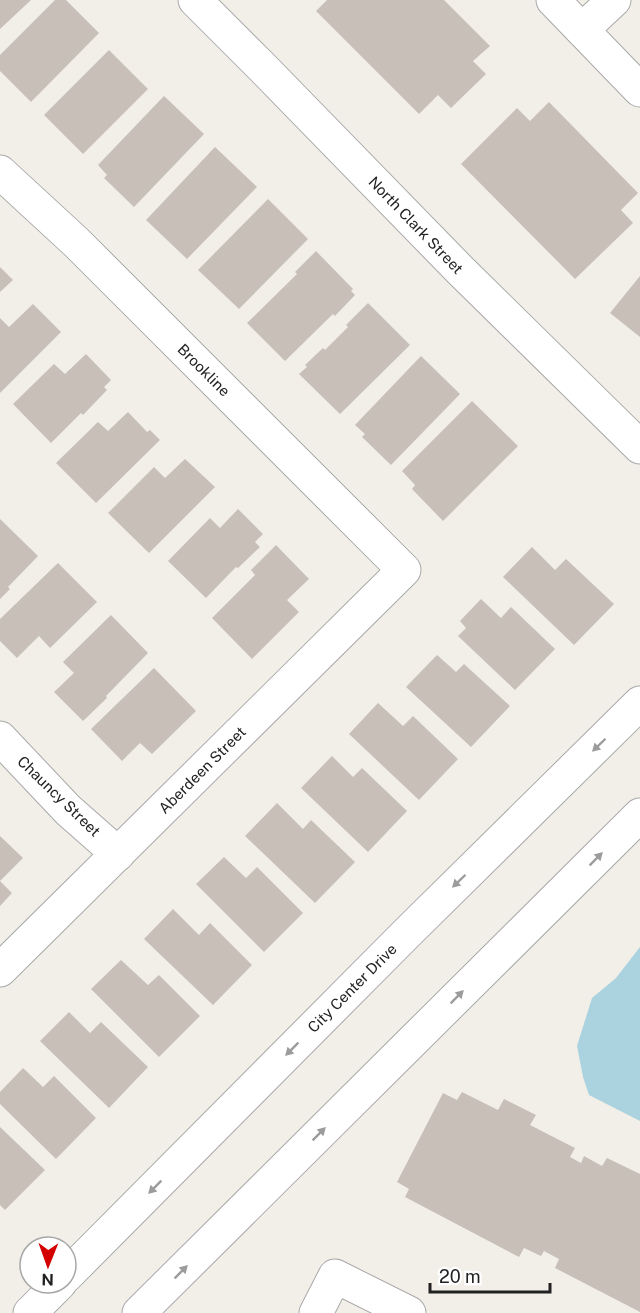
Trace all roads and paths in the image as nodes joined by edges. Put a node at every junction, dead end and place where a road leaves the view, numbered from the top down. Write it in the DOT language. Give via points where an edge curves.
graph roads {
  1 [pos="195,0"];
  2 [pos="553,0"];
  3 [pos="614,0"];
  4 [pos="582,30"];
  5 [pos="640,90"];
  6 [pos="0,172"];
  7 [pos="640,447"];
  8 [pos="404,570"];
  9 [pos="640,703"];
  10 [pos="0,738"];
  11 [pos="640,815"];
  12 [pos="118,854"];
  13 [pos="0,970"];
  14 [pos="78,1264"];
  15 [pos="48,1295"];
  16 [pos="30,1313"];
  17 [pos="140,1313"];
  18 [pos="316,1313"];
  19 [pos="409,1313"];
  1 -- 7 [label="street, North Clark Street"];
  2 -- 4 [label="street"];
  3 -- 4 [label="street"];
  4 -- 5 [label="street"];
  6 -- 8 [label="street, Brookline" via="77,243"];
  8 -- 12 [label="street, Aberdeen Street"];
  9 -- 14 [label="street, City Center Drive, one-way"];
  10 -- 12 [label="street, Chauncy Street" via="68,810"];
  17 -- 11 [label="street, one-way"];
  12 -- 13 [label="street, Aberdeen Street"];
  15 -- 16 [label="street"];
  18 -- 19 [label="street" via="335,1276"];
}
